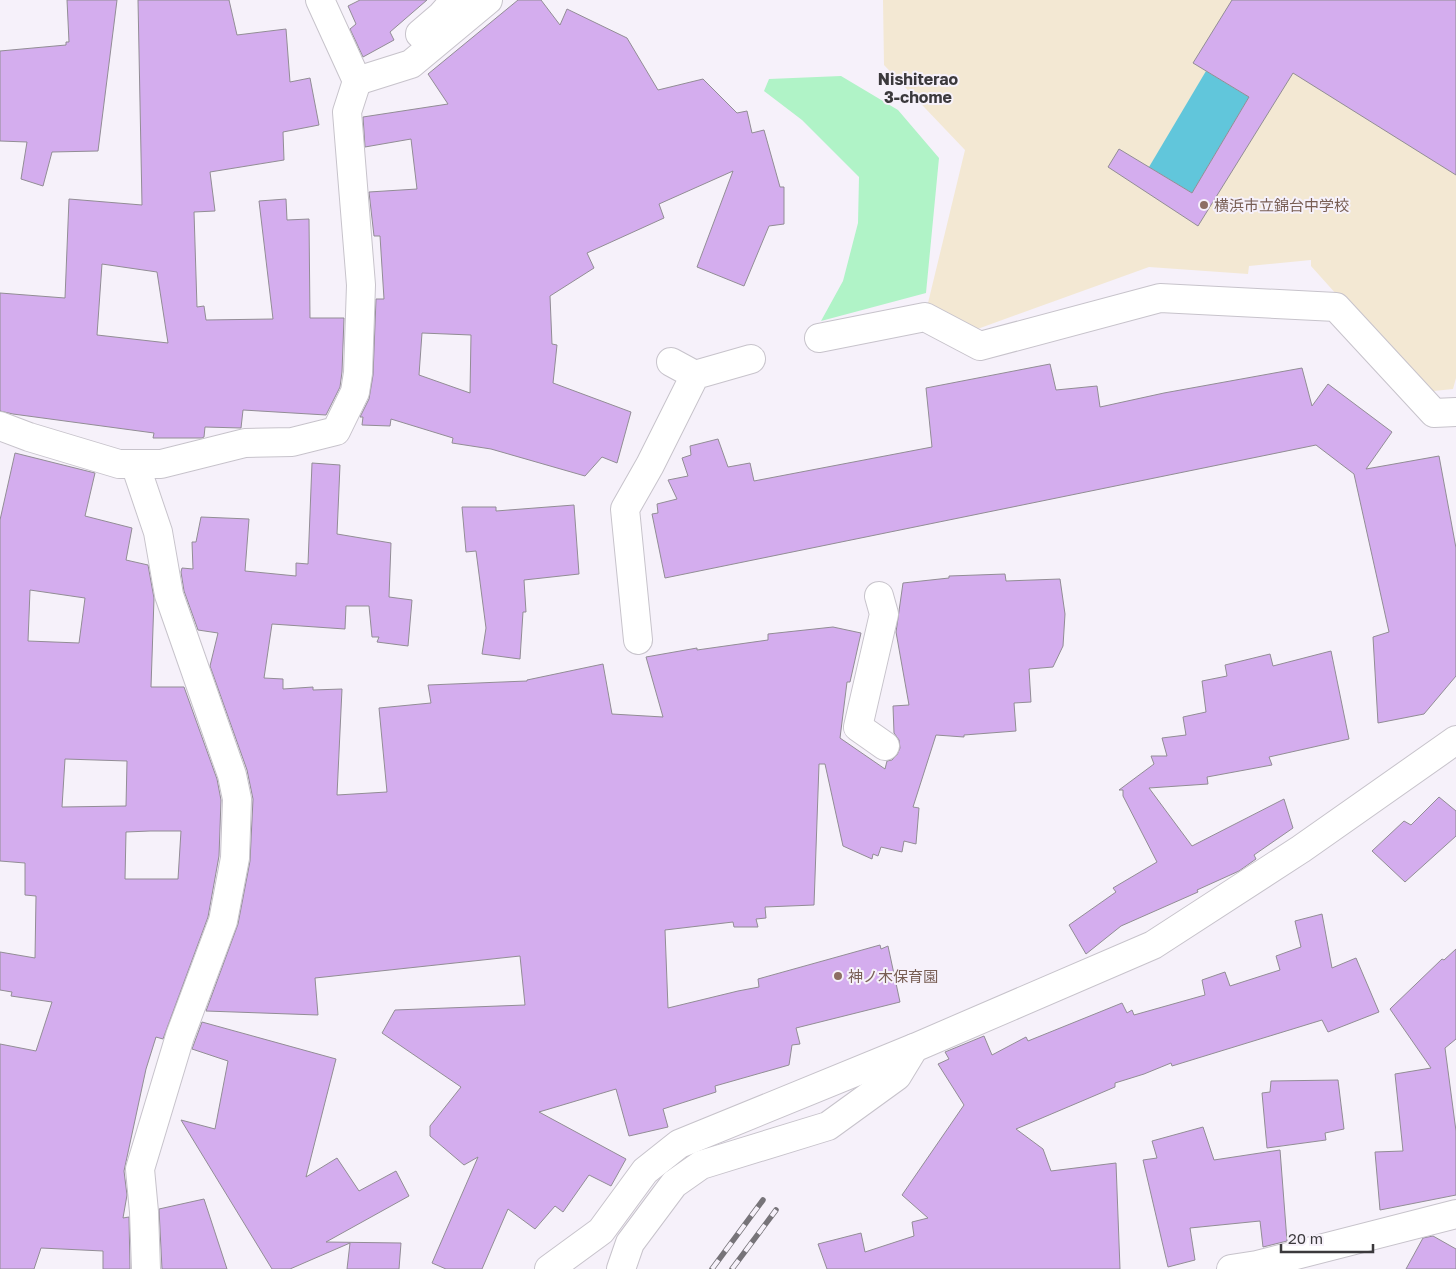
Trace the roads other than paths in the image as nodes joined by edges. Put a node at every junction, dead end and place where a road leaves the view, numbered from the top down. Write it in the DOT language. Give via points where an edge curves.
graph roads {
  1 [pos="320,0"];
  2 [pos="455,0"];
  3 [pos="488,0"];
  4 [pos="354,76"];
  5 [pos="819,338"];
  6 [pos="751,359"];
  7 [pos="671,362"];
  8 [pos="695,375"];
  9 [pos="1456,412"];
  10 [pos="0,426"];
  11 [pos="135,464"];
  12 [pos="879,596"];
  13 [pos="638,640"];
  14 [pos="1456,740"];
  15 [pos="885,746"];
  16 [pos="914,1048"];
  17 [pos="1456,1214"];
  18 [pos="146,1269"];
  19 [pos="549,1269"];
  20 [pos="621,1269"];
  21 [pos="1231,1269"];
  1 -- 4 [label="street"];
  2 -- 4 [label="street" via="401,50"];
  3 -- 4 [label="street" via="411,64"];
  4 -- 11 [label="street" via="347,112 361,285 358,373 355,392 336,431 292,442 245,443 161,464"];
  5 -- 9 [label="street" via="925,316 980,346 1160,298 1336,307 1434,413"];
  6 -- 8 [label="street"];
  7 -- 8 [label="street"];
  8 -- 13 [label="street" via="625,509"];
  10 -- 11 [label="street" via="119,464"];
  11 -- 18 [label="street" via="158,532 169,595 232,775 237,799 235,858 223,921 180,1036 140,1169"];
  12 -- 15 [label="street" via="884,614 858,727"];
  14 -- 16 [label="street" via="1301,849 1153,945"];
  16 -- 19 [label="street" via="679,1144 645,1171 601,1232"];
  16 -- 20 [label="street" via="897,1076 828,1126 701,1165 674,1184 630,1243"];
  17 -- 21 [label="street"];
}
